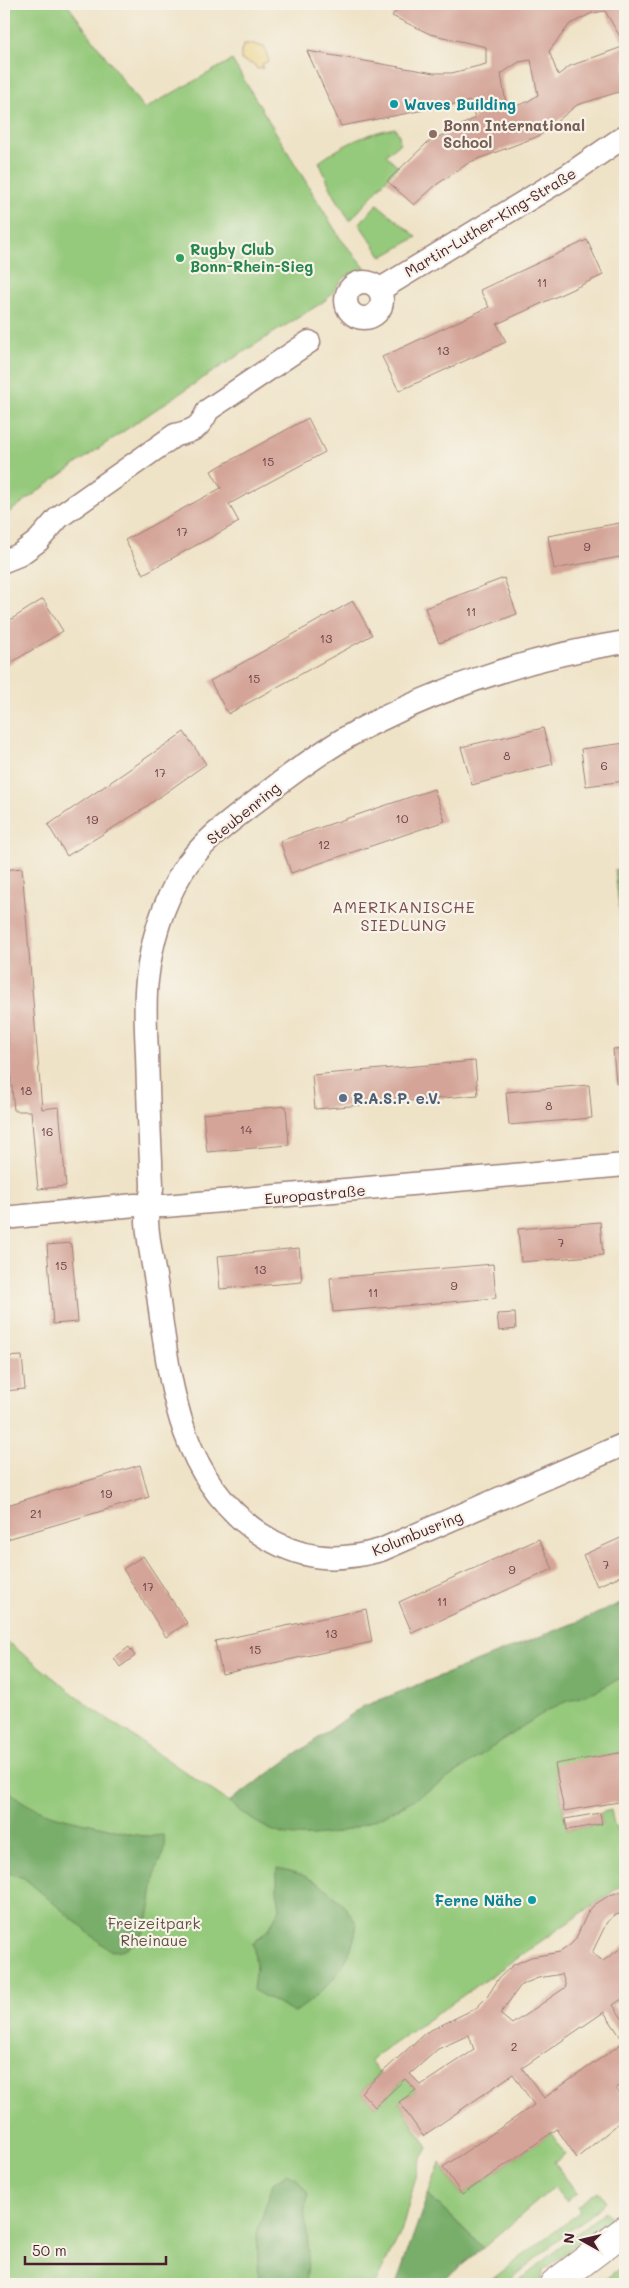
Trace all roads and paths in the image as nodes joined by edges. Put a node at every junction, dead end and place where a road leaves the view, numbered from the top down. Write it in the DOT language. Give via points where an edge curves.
graph roads {
  1 [pos="625,136"];
  2 [pos="379,290"];
  3 [pos="309,342"];
  4 [pos="4,562"];
  5 [pos="625,642"];
  6 [pos="625,1165"];
  7 [pos="150,1205"];
  8 [pos="4,1218"];
  9 [pos="625,1444"];
  10 [pos="625,2230"];
  11 [pos="554,2284"];
  1 -- 2 [label="street, Martin-Luther-King-Straße" via="567,176"];
  3 -- 4 [label="street" via="208,410 202,424 189,432 175,434 59,517 38,541"];
  5 -- 7 [label="street, Steubenring" via="540,659 438,694 364,728 276,785 202,846 184,869 167,900 146,981"];
  6 -- 7 [label="street, Europastraße"];
  7 -- 8 [label="street, Europastraße"];
  7 -- 9 [label="street, Kolumbusring" via="147,1220 162,1331 171,1379 190,1446 221,1501 250,1526 281,1546 317,1557 336,1558 356,1557 380,1550"];
  10 -- 11 [label="main road"];
}
